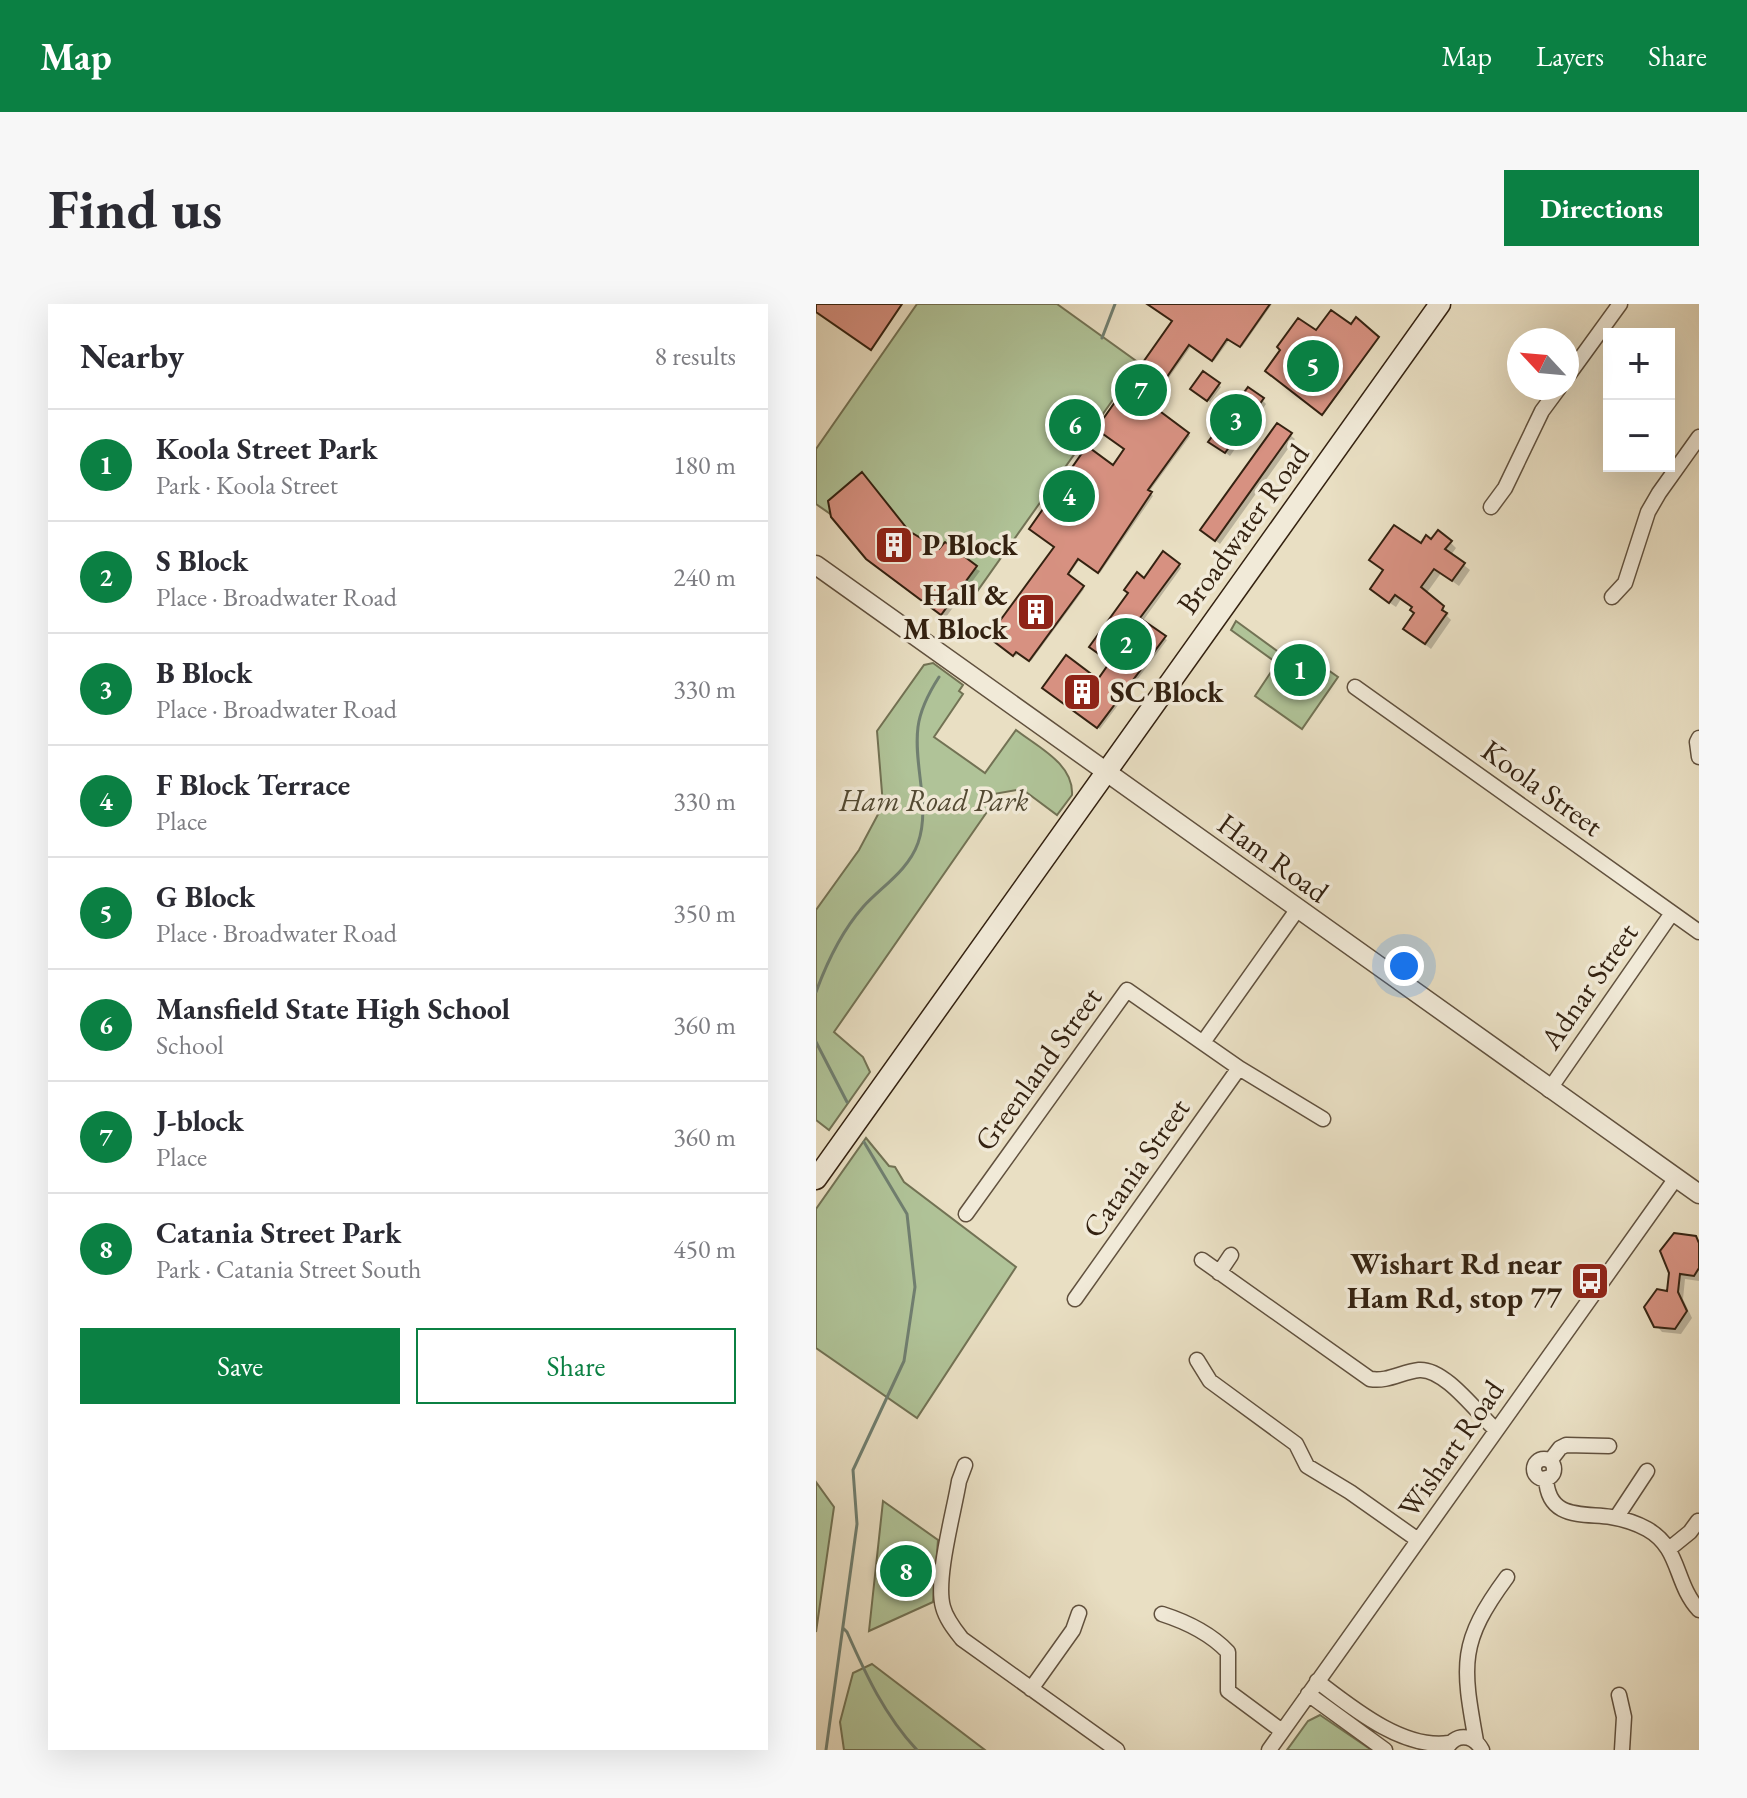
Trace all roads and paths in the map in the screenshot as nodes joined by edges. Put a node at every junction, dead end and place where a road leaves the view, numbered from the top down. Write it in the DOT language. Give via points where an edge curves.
graph roads {
  1 [pos="1440,304"];
  2 [pos="1620,304"];
  3 [pos="1579,360"];
  4 [pos="1550,400"];
  5 [pos="1699,437"];
  6 [pos="1491,507"];
  7 [pos="816,565"];
  8 [pos="1612,597"];
  9 [pos="1355,687"];
  10 [pos="1699,738"];
  11 [pos="1699,757"];
  12 [pos="1106,771"];
  13 [pos="1297,910"];
  14 [pos="1672,913"];
  15 [pos="1699,932"];
  16 [pos="1204,1041"];
  17 [pos="1239,1068"];
  18 [pos="1549,1090"];
  19 [pos="1323,1119"];
  20 [pos="1676,1178"];
  21 [pos="816,1179"];
  22 [pos="1699,1194"];
  23 [pos="966,1214"];
  24 [pos="1231,1255"];
  25 [pos="1202,1260"];
  26 [pos="1219,1273"];
  27 [pos="1075,1299"];
  28 [pos="1197,1360"];
  29 [pos="1496,1430"];
  30 [pos="1609,1446"];
  31 [pos="965,1465"];
  32 [pos="1647,1471"];
  33 [pos="1616,1518"];
  34 [pos="1698,1521"];
  35 [pos="1418,1540"];
  36 [pos="1669,1549"];
  37 [pos="1507,1577"];
  38 [pos="1699,1610"];
  39 [pos="1079,1613"];
  40 [pos="1162,1614"];
  41 [pos="1317,1681"];
  42 [pos="1031,1689"];
  43 [pos="1308,1694"];
  44 [pos="1619,1695"];
  45 [pos="1471,1715"];
  46 [pos="1282,1731"];
  47 [pos="1451,1743"];
  48 [pos="1481,1747"];
  49 [pos="1117,1750"];
  50 [pos="1269,1750"];
  51 [pos="1385,1750"];
  52 [pos="1622,1750"];
  1 -- 12 [label="main road, Broadwater Road"];
  2 -- 3 [label="street"];
  4 -- 6 [label="street"];
  5 -- 8 [label="street" via="1648,512 1625,583"];
  7 -- 12 [label="street, Ham Road"];
  9 -- 14 [label="street, Koola Street"];
  10 -- 11 [label="street"];
  12 -- 13 [label="street, Ham Road"];
  12 -- 21 [label="main road, Broadwater Road"];
  13 -- 16 [label="street"];
  13 -- 18 [label="street, Ham Road"];
  14 -- 15 [label="street, Koola Street"];
  14 -- 18 [label="street, Adnar Street"];
  16 -- 17 [label="street, Greenland Street"];
  16 -- 23 [label="street, Greenland Street" via="1127,990"];
  17 -- 19 [label="street, Greenland Street"];
  17 -- 27 [label="street, Catania Street"];
  18 -- 20 [label="street, Ham Road"];
  20 -- 22 [label="street, Ham Road"];
  20 -- 29 [label="street, Wishart Road"];
  24 -- 26 [label="street"];
  25 -- 26 [label="street"];
  26 -- 29 [label="street" via="1370,1379 1383,1381 1420,1370 1440,1375"];
  28 -- 35 [label="street" via="1210,1381 1296,1444 1307,1466"];
  29 -- 35 [label="street, Wishart Road"];
  30 -- 33 [label="street" via="1566,1445 1550,1461 1541,1459 1534,1466 1537,1476 1546,1478 1548,1493 1568,1513"];
  31 -- 42 [label="street" via="941,1586 943,1607 962,1639"];
  32 -- 33 [label="street"];
  33 -- 36 [label="street" via="1649,1530"];
  34 -- 36 [label="street"];
  35 -- 41 [label="street, Wishart Road"];
  36 -- 38 [label="street" via="1684,1592"];
  37 -- 45 [label="street" via="1483,1611 1468,1647"];
  39 -- 42 [label="street" via="1073,1630"];
  40 -- 46 [label="street" via="1219,1642 1228,1652 1228,1691"];
  41 -- 43 [label="street, Wishart Road"];
  41 -- 47 [label="street" via="1378,1727 1421,1746"];
  42 -- 49 [label="street"];
  43 -- 46 [label="street, Wishart Road"];
  43 -- 51 [label="street"];
  44 -- 52 [label="street" via="1625,1731"];
  45 -- 47 [label="street"];
  45 -- 48 [label="street"];
  46 -- 50 [label="street, Wishart Road"];
  47 -- 48 [label="street" via="1465,1736"];
}
